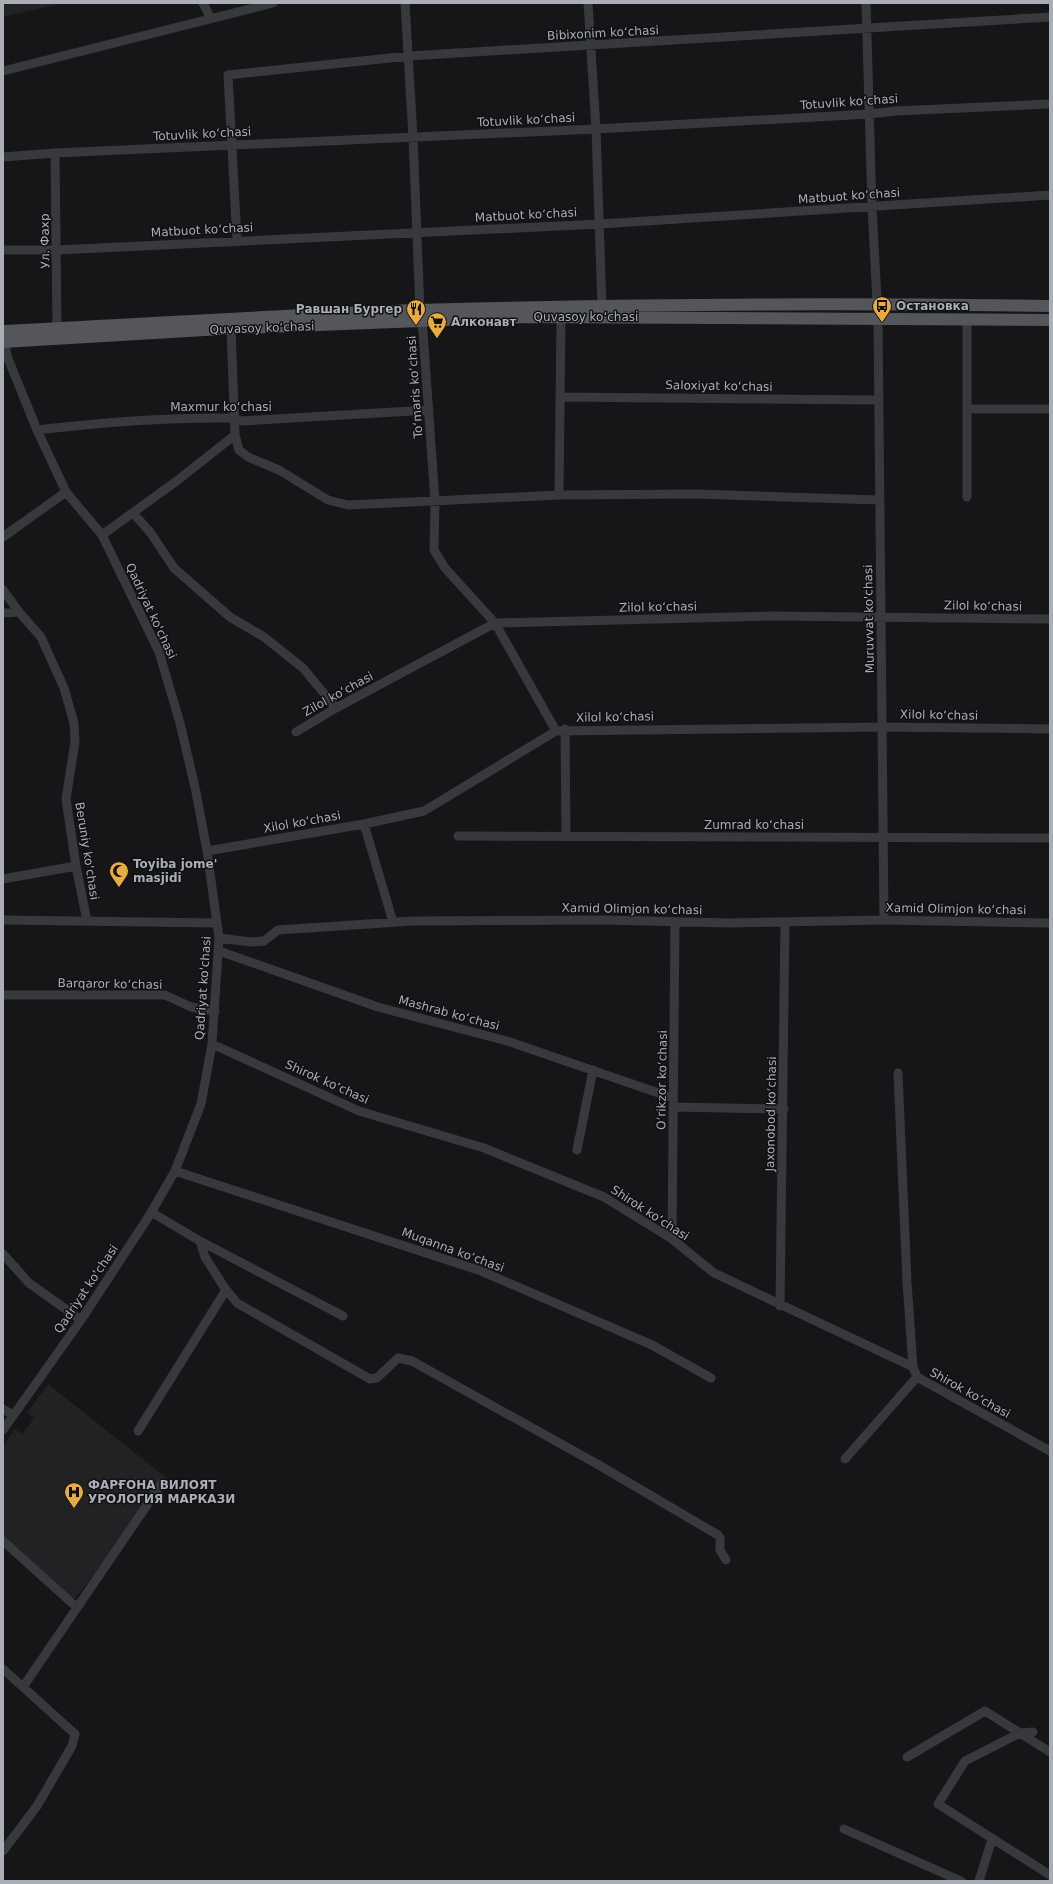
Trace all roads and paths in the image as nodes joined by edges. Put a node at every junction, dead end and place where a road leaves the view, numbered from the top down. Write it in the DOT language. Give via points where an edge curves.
graph roads {
  1 [pos="203,3"];
  2 [pos="272,3"];
  3 [pos="405,3"];
  4 [pos="588,3"];
  5 [pos="866,3"];
  6 [pos="1050,17"];
  7 [pos="211,19"];
  8 [pos="866,29"];
  9 [pos="590,46"];
  10 [pos="409,56"];
  11 [pos="3,71"];
  12 [pos="1050,104"];
  13 [pos="870,114"];
  14 [pos="596,129"];
  15 [pos="413,137"];
  16 [pos="232,144"];
  17 [pos="55,152"];
  18 [pos="3,157"];
  19 [pos="1050,195"];
  20 [pos="872,207"];
  21 [pos="600,224"];
  22 [pos="418,232"];
  23 [pos="237,240"];
  24 [pos="3,250"];
  25 [pos="57,250"];
  26 [pos="876,304"];
  27 [pos="1050,306"];
  28 [pos="602,307"];
  29 [pos="421,316"];
  30 [pos="557,317"];
  31 [pos="878,319"];
  32 [pos="967,319"];
  33 [pos="1050,320"];
  34 [pos="57,328"];
  35 [pos="235,329"];
  36 [pos="4,338"];
  37 [pos="560,397"];
  38 [pos="878,400"];
  39 [pos="968,409"];
  40 [pos="1050,409"];
  41 [pos="429,410"];
  42 [pos="236,418"];
  43 [pos="37,430"];
  44 [pos="235,436"];
  45 [pos="66,492"];
  46 [pos="559,495"];
  47 [pos="967,497"];
  48 [pos="879,500"];
  49 [pos="435,501"];
  50 [pos="133,513"];
  51 [pos="102,535"];
  52 [pos="3,537"];
  53 [pos="3,590"];
  54 [pos="19,612"];
  55 [pos="3,613"];
  56 [pos="881,617"];
  57 [pos="1050,619"];
  58 [pos="495,623"];
  59 [pos="336,708"];
  60 [pos="882,726"];
  61 [pos="565,729"];
  62 [pos="1050,729"];
  63 [pos="556,731"];
  64 [pos="296,732"];
  65 [pos="364,824"];
  66 [pos="458,836"];
  67 [pos="566,836"];
  68 [pos="883,838"];
  69 [pos="1050,838"];
  70 [pos="206,850"];
  71 [pos="76,866"];
  72 [pos="3,879"];
  73 [pos="3,920"];
  74 [pos="884,920"];
  75 [pos="87,921"];
  76 [pos="392,922"];
  77 [pos="675,922"];
  78 [pos="785,922"];
  79 [pos="217,923"];
  80 [pos="1050,923"];
  81 [pos="219,938"];
  82 [pos="219,951"];
  83 [pos="3,995"];
  84 [pos="215,1011"];
  85 [pos="212,1044"];
  86 [pos="594,1070"];
  87 [pos="898,1073"];
  88 [pos="673,1103"];
  89 [pos="784,1109"];
  90 [pos="578,1150"];
  91 [pos="175,1170"];
  92 [pos="151,1212"];
  93 [pos="196,1239"];
  94 [pos="672,1239"];
  95 [pos="3,1254"];
  96 [pos="226,1290"];
  97 [pos="780,1306"];
  98 [pos="344,1316"];
  99 [pos="81,1320"];
  100 [pos="913,1367"];
  101 [pos="917,1377"];
  102 [pos="712,1378"];
  103 [pos="3,1409"];
  104 [pos="13,1415"];
  105 [pos="3,1430"];
  106 [pos="138,1431"];
  107 [pos="1050,1450"];
  108 [pos="845,1458"];
  109 [pos="162,1483"];
  110 [pos="3,1541"];
  111 [pos="726,1560"];
  112 [pos="73,1604"];
  113 [pos="3,1669"];
  114 [pos="23,1687"];
  115 [pos="1032,1732"];
  116 [pos="1020,1733"];
  117 [pos="1050,1752"];
  118 [pos="907,1757"];
  119 [pos="844,1829"];
  120 [pos="992,1839"];
  121 [pos="3,1851"];
  122 [pos="1050,1875"];
  123 [pos="961,1881"];
  124 [pos="979,1881"];
  1 -- 7 [label="street"];
  2 -- 7 [label="street"];
  3 -- 10 [label="street, Toʻmaris koʻchasi"];
  4 -- 9 [label="street"];
  5 -- 8 [label="street"];
  6 -- 8 [label="street, Bibixonim koʻchasi"];
  7 -- 11 [label="street"];
  8 -- 9 [label="street, Bibixonim koʻchasi"];
  8 -- 13 [label="street"];
  9 -- 10 [label="street, Bibixonim koʻchasi"];
  9 -- 14 [label="street"];
  10 -- 15 [label="street, Toʻmaris koʻchasi"];
  10 -- 16 [label="street, Bibixonim koʻchasi" via="228,75"];
  12 -- 13 [label="street, Totuvlik koʻchasi"];
  13 -- 14 [label="street, Totuvlik koʻchasi"];
  13 -- 20 [label="street"];
  14 -- 15 [label="street, Totuvlik koʻchasi"];
  14 -- 21 [label="street"];
  15 -- 16 [label="street, Totuvlik koʻchasi"];
  15 -- 22 [label="street, Toʻmaris koʻchasi"];
  16 -- 17 [label="street, Totuvlik koʻchasi"];
  16 -- 23 [label="street"];
  17 -- 18 [label="street, Totuvlik koʻchasi"];
  17 -- 25 [label="street, Ул. Фахр"];
  19 -- 20 [label="street, Matbuot koʻchasi"];
  20 -- 21 [label="street, Matbuot koʻchasi"];
  20 -- 26 [label="street"];
  21 -- 22 [label="street, Matbuot koʻchasi"];
  21 -- 28 [label="street"];
  22 -- 23 [label="street, Matbuot koʻchasi"];
  22 -- 29 [label="street, Toʻmaris koʻchasi"];
  23 -- 25 [label="street, Matbuot koʻchasi"];
  24 -- 25 [label="street, Matbuot koʻchasi"];
  25 -- 34 [label="street, Ул. Фахр"];
  26 -- 27 [label="main road, Quvasoy koʻchasi"];
  26 -- 28 [label="main road, Quvasoy koʻchasi"];
  26 -- 31 [label="street, Muruvvat ko'chasi"];
  28 -- 29 [label="main road, Quvasoy koʻchasi"];
  29 -- 30 [label="main road, Quvasoy koʻchasi"];
  29 -- 34 [label="main road, Quvasoy koʻchasi"];
  29 -- 35 [label="main road, Quvasoy koʻchasi"];
  29 -- 41 [label="street, Toʻmaris koʻchasi"];
  30 -- 31 [label="main road, Quvasoy koʻchasi"];
  30 -- 37 [label="street"];
  31 -- 32 [label="main road, Quvasoy koʻchasi"];
  31 -- 38 [label="street, Muruvvat ko'chasi"];
  32 -- 33 [label="main road, Quvasoy koʻchasi"];
  32 -- 39 [label="street"];
  34 -- 36 [label="main road, Quvasoy koʻchasi"];
  35 -- 36 [label="main road, Quvasoy koʻchasi"];
  35 -- 42 [label="street"];
  36 -- 43 [label="street, Qadriyat ko'chasi" via="7,356"];
  37 -- 38 [label="street, Saloxiyat koʻchasi"];
  37 -- 46 [label="street"];
  38 -- 48 [label="street, Muruvvat ko'chasi"];
  39 -- 40 [label="street"];
  39 -- 47 [label="street"];
  41 -- 42 [label="street, Maxmur koʻchasi" via="241,421"];
  41 -- 49 [label="street, Toʻmaris koʻchasi"];
  42 -- 43 [label="street, Maxmur koʻchasi" via="186,417 104,422"];
  42 -- 44 [label="street"];
  43 -- 45 [label="street, Qadriyat ko'chasi"];
  44 -- 49 [label="street" via="239,450 248,458 279,470 328,500 348,505"];
  44 -- 50 [label="street"];
  45 -- 51 [label="street, Qadriyat ko'chasi"];
  45 -- 52 [label="street"];
  46 -- 48 [label="street" via="697,494"];
  46 -- 49 [label="street"];
  48 -- 56 [label="street, Muruvvat ko'chasi"];
  49 -- 58 [label="street, Toʻmaris koʻchasi" via="434,550 445,568"];
  50 -- 51 [label="street"];
  50 -- 59 [label="street" via="150,532 174,568 230,618 264,637 303,668"];
  51 -- 70 [label="street, Qadriyat ko'chasi" via="159,652 180,723"];
  53 -- 54 [label="street, Beruniy koʻchasi"];
  54 -- 55 [label="street"];
  54 -- 71 [label="street, Beruniy koʻchasi" via="36,629 44,643 64,688 74,723 75,742 66,799"];
  56 -- 57 [label="street, Zilol koʻchasi"];
  56 -- 58 [label="street, Zilol koʻchasi" via="772,616"];
  56 -- 60 [label="street, Muruvvat ko'chasi"];
  58 -- 59 [label="street, Zilol koʻchasi"];
  58 -- 63 [label="street, Toʻmaris koʻchasi"];
  59 -- 64 [label="street, Zilol koʻchasi"];
  60 -- 61 [label="street, Xilol koʻchasi"];
  60 -- 62 [label="street, Xilol koʻchasi"];
  60 -- 68 [label="street, Muruvvat ko'chasi"];
  61 -- 63 [label="street, Xilol koʻchasi"];
  61 -- 67 [label="street"];
  63 -- 65 [label="street, Xilol koʻchasi" via="424,811"];
  65 -- 70 [label="street, Xilol koʻchasi"];
  65 -- 76 [label="street"];
  66 -- 67 [label="street, Zumrad koʻchasi"];
  67 -- 68 [label="street, Zumrad koʻchasi"];
  68 -- 69 [label="street, Zumrad koʻchasi"];
  68 -- 74 [label="street, Muruvvat ko'chasi"];
  70 -- 79 [label="street, Qadriyat ko'chasi"];
  71 -- 72 [label="street"];
  71 -- 75 [label="street, Beruniy koʻchasi"];
  73 -- 75 [label="street"];
  74 -- 78 [label="street, Xamid Olimjon koʻchasi"];
  74 -- 80 [label="street, Xamid Olimjon koʻchasi"];
  75 -- 79 [label="street"];
  76 -- 77 [label="street, Xamid Olimjon koʻchasi"];
  76 -- 81 [label="street, Xamid Olimjon koʻchasi" via="278,930 264,941"];
  77 -- 78 [label="street, Xamid Olimjon koʻchasi"];
  77 -- 88 [label="street, Oʻrikzor koʻchasi"];
  78 -- 89 [label="street, Jaxonobod koʻchasi"];
  79 -- 81 [label="street, Qadriyat ko'chasi"];
  81 -- 82 [label="street, Qadriyat ko'chasi"];
  82 -- 84 [label="street, Qadriyat ko'chasi"];
  82 -- 86 [label="street, Mashrab koʻchasi" via="378,1007 507,1041"];
  83 -- 84 [label="street, Barqaror koʻchasi" via="158,995 190,1007"];
  84 -- 85 [label="street, Qadriyat ko'chasi"];
  85 -- 91 [label="street, Qadriyat ko'chasi" via="201,1104"];
  85 -- 94 [label="street, Shirok koʻchasi" via="359,1111 484,1148 570,1182 604,1197"];
  86 -- 88 [label="street, Mashrab koʻchasi"];
  86 -- 90 [label="street"];
  87 -- 100 [label="street"];
  88 -- 89 [label="street, Mashrab koʻchasi"];
  88 -- 94 [label="street, Oʻrikzor koʻchasi"];
  89 -- 97 [label="street, Jaxonobod koʻchasi"];
  91 -- 92 [label="street, Qadriyat ko'chasi"];
  91 -- 102 [label="street, Muqanna koʻchasi" via="481,1271 652,1345"];
  92 -- 93 [label="street"];
  92 -- 99 [label="street, Qadriyat ko'chasi"];
  93 -- 96 [label="street" via="200,1241 205,1257"];
  93 -- 98 [label="street"];
  94 -- 97 [label="street, Shirok koʻchasi" via="714,1273"];
  95 -- 99 [label="street" via="29,1283"];
  96 -- 106 [label="street"];
  96 -- 111 [label="street" via="236,1303 370,1379 377,1378 398,1358 412,1361 591,1460 718,1535 720,1550"];
  97 -- 100 [label="street, Shirok koʻchasi"];
  99 -- 104 [label="street, Qadriyat ko'chasi"];
  100 -- 101 [label="street, Shirok koʻchasi"];
  101 -- 107 [label="street, Shirok koʻchasi"];
  101 -- 108 [label="street"];
  103 -- 104 [label="street"];
  104 -- 105 [label="street, Qadriyat ko'chasi"];
  109 -- 114 [label="street"];
  110 -- 112 [label="street"];
  113 -- 114 [label="street"];
  114 -- 121 [label="street" via="75,1734 72,1746 41,1799"];
  115 -- 116 [label="street"];
  116 -- 117 [label="street"];
  116 -- 118 [label="street" via="985,1711"];
  116 -- 120 [label="street" via="965,1761 938,1804"];
  119 -- 123 [label="street"];
  120 -- 122 [label="street"];
  120 -- 124 [label="street"];
}
